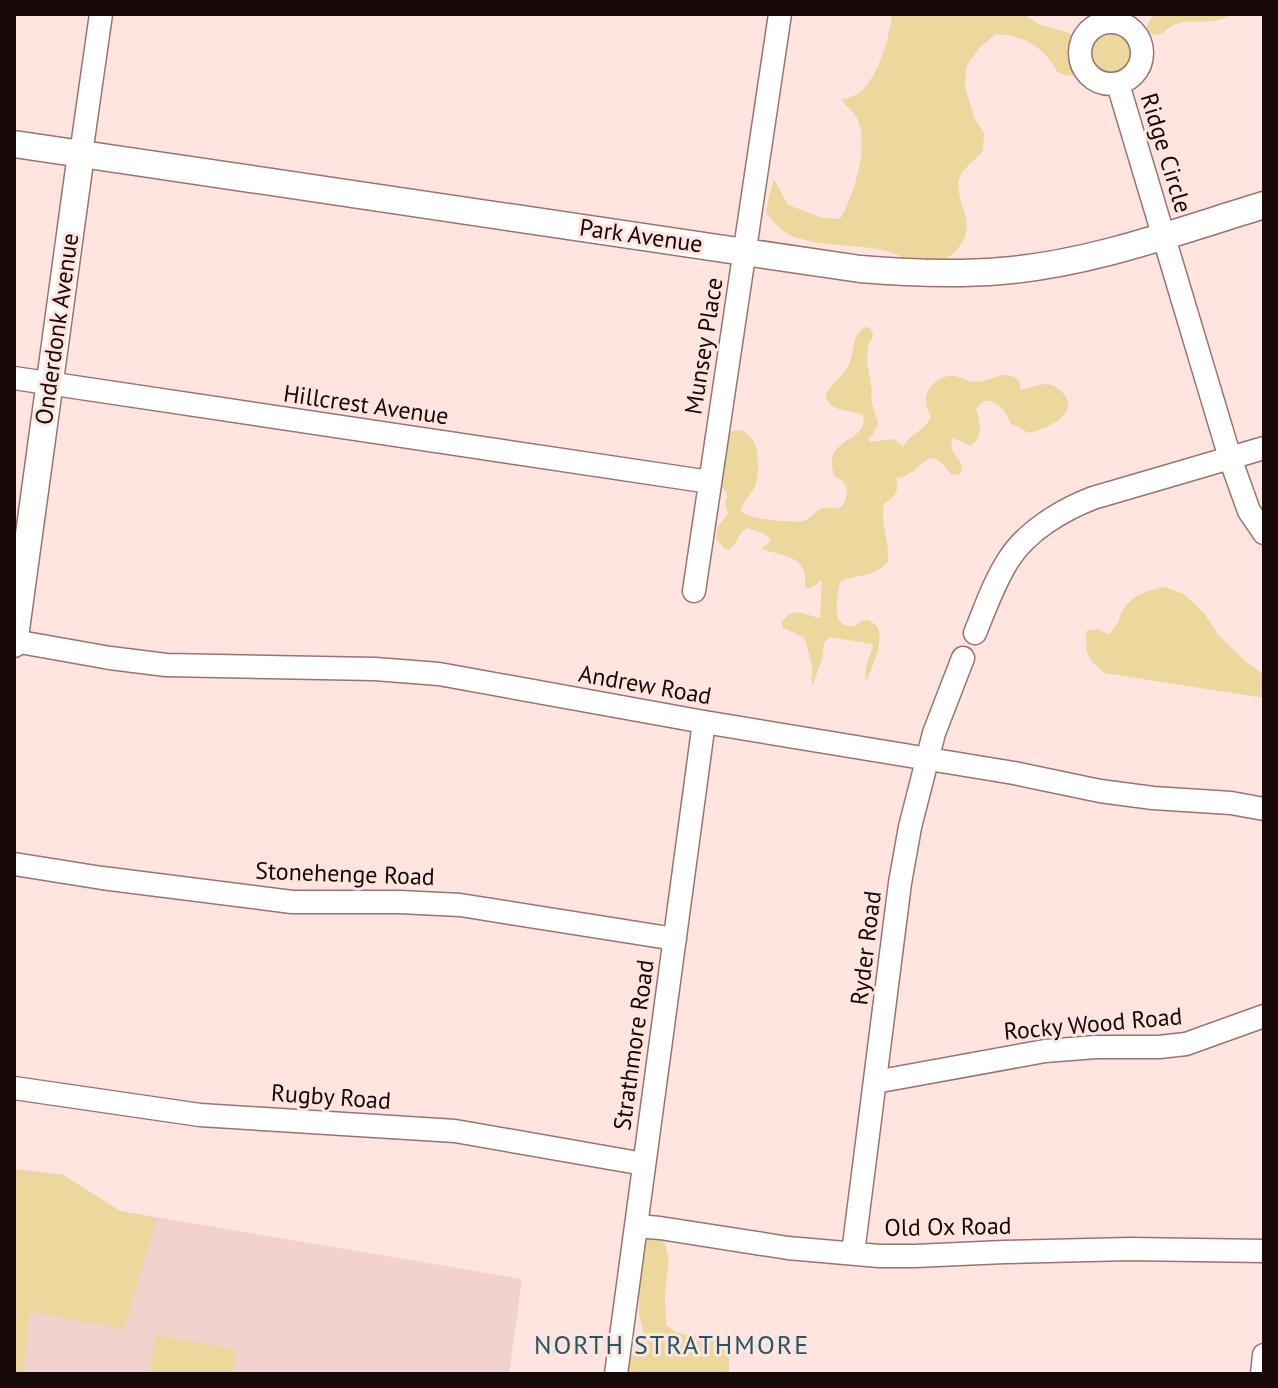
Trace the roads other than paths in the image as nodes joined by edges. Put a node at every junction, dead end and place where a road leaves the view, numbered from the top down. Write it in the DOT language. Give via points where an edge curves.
graph roads {
  1 [pos="101,14"];
  2 [pos="780,14"];
  3 [pos="1118,84"];
  4 [pos="14,144"];
  5 [pos="81,154"];
  6 [pos="1264,205"];
  7 [pos="1163,236"];
  8 [pos="744,251"];
  9 [pos="14,378"];
  10 [pos="49,384"];
  11 [pos="1264,448"];
  12 [pos="1230,458"];
  13 [pos="710,482"];
  14 [pos="1264,533"];
  15 [pos="694,591"];
  16 [pos="975,633"];
  17 [pos="14,642"];
  18 [pos="963,658"];
  19 [pos="704,722"];
  20 [pos="928,759"];
  21 [pos="1264,809"];
  22 [pos="14,864"];
  23 [pos="675,939"];
  24 [pos="1264,1016"];
  25 [pos="875,1082"];
  26 [pos="14,1088"];
  27 [pos="644,1164"];
  28 [pos="636,1226"];
  29 [pos="1264,1251"];
  30 [pos="853,1253"];
  31 [pos="1264,1355"];
  32 [pos="616,1374"];
  33 [pos="1262,1374"];
  1 -- 5 [label="street, Onderdonk Avenue"];
  2 -- 8 [label="street, Munsey Place"];
  3 -- 7 [label="street, Ridge Circle"];
  4 -- 5 [label="street, Park Avenue"];
  5 -- 8 [label="street, Park Avenue"];
  5 -- 10 [label="street, Onderdonk Avenue"];
  6 -- 7 [label="street, Park Avenue"];
  7 -- 8 [label="street, Park Avenue" via="1058,263 954,274 860,269"];
  7 -- 12 [label="street, Ridge Circle"];
  8 -- 13 [label="street, Munsey Place"];
  9 -- 10 [label="street, Hillcrest Avenue"];
  10 -- 13 [label="street, Hillcrest Avenue"];
  10 -- 17 [label="street, Onderdonk Avenue"];
  11 -- 12 [label="street"];
  12 -- 14 [label="street, Ridge Circle" via="1249,511"];
  12 -- 16 [label="street" via="1093,498 1039,528 1009,559"];
  13 -- 15 [label="street, Munsey Place"];
  17 -- 19 [label="street, Andrew Road" via="166,665 419,672"];
  18 -- 20 [label="street, Ryder Road"];
  19 -- 20 [label="street, Andrew Road"];
  19 -- 23 [label="street, Strathmore Road"];
  20 -- 21 [label="street, Andrew Road" via="1100,791"];
  20 -- 25 [label="street, Ryder Road" via="900,883"];
  22 -- 23 [label="street, Stonehenge Road" via="292,902 460,905"];
  23 -- 27 [label="street, Strathmore Road"];
  24 -- 25 [label="street, Rocky Wood Road" via="1186,1044 1045,1051"];
  25 -- 30 [label="street, Ryder Road"];
  26 -- 27 [label="street, Rugby Road" via="200,1115 470,1133"];
  27 -- 28 [label="street, Strathmore Road"];
  28 -- 30 [label="street, Old Ox Road"];
  28 -- 32 [label="street, Strathmore Road"];
  29 -- 30 [label="street, Old Ox Road"];
  31 -- 33 [label="street"];
}
